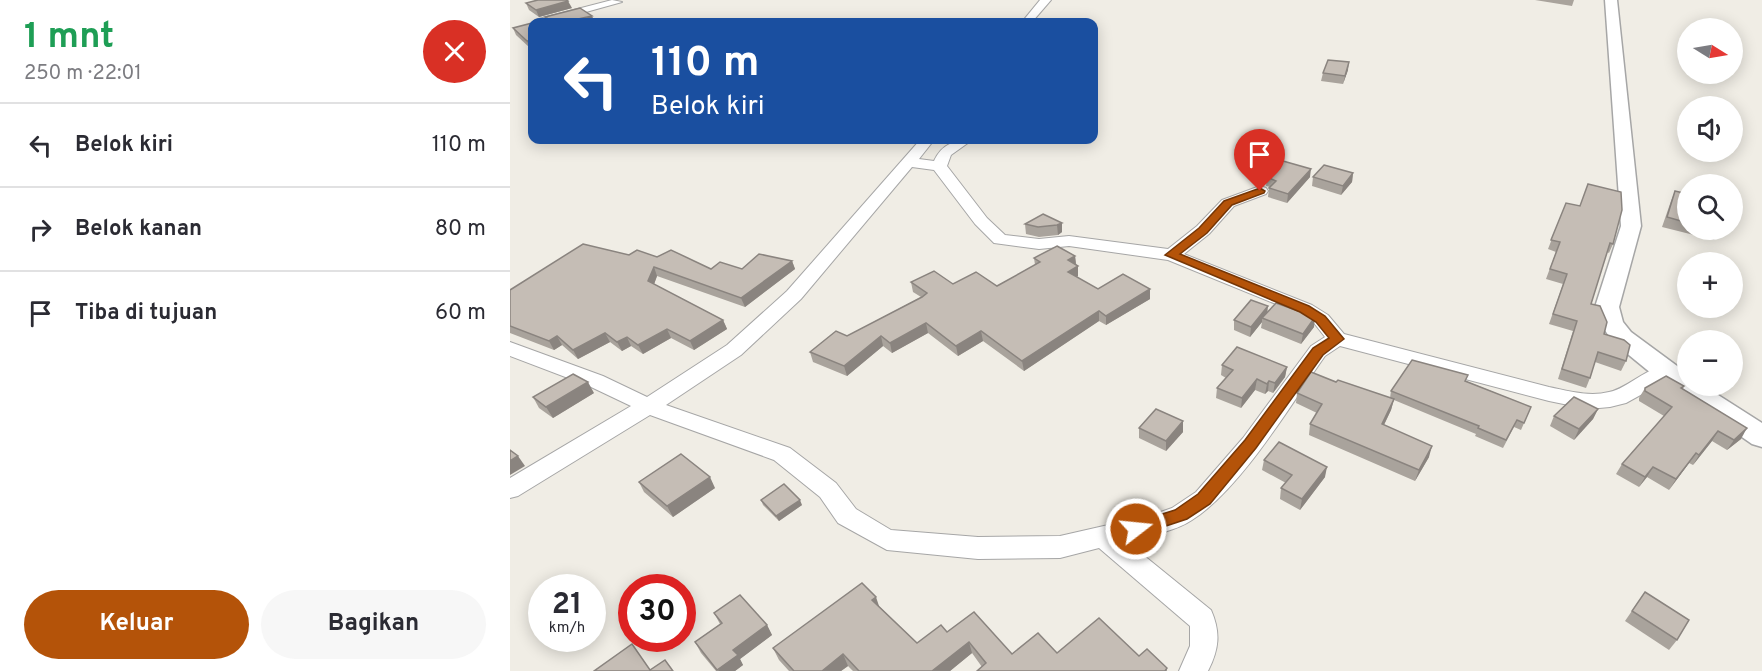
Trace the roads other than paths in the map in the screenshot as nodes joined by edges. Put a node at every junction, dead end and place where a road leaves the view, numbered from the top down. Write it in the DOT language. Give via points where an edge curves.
graph roads {
  1 [pos="1046,0"];
  2 [pos="1611,0"];
  3 [pos="617,2"];
  4 [pos="555,18"];
  5 [pos="1030,18"];
  6 [pos="924,144"];
  7 [pos="957,144"];
  8 [pos="908,162"];
  9 [pos="939,166"];
  10 [pos="1260,191"];
  11 [pos="1172,255"];
  12 [pos="1337,339"];
  13 [pos="510,349"];
  14 [pos="1666,372"];
  15 [pos="648,406"];
  16 [pos="1762,437"];
  17 [pos="510,489"];
  18 [pos="1103,537"];
  19 [pos="1193,671"];
  1 -- 5 [label="street"];
  2 -- 14 [label="street" via="1631,226 1607,307 1622,337"];
  3 -- 4 [label="street"];
  6 -- 8 [label="street"];
  7 -- 9 [label="street" via="948,149"];
  8 -- 9 [label="street"];
  8 -- 15 [label="street" via="794,295 734,350"];
  9 -- 11 [label="street" via="981,221 1000,239 1039,244 1069,241"];
  10 -- 11 [label="street" via="1228,203"];
  11 -- 12 [label="street" via="1305,309 1321,319"];
  12 -- 14 [label="street" via="1577,399 1601,401 1633,392"];
  12 -- 18 [label="street" via="1318,351 1251,444 1204,499 1181,515"];
  13 -- 15 [label="street" via="596,381"];
  14 -- 16 [label="street"];
  15 -- 17 [label="street"];
  15 -- 18 [label="street" via="782,454 828,490 847,516 888,540 978,548 1060,547"];
  18 -- 19 [label="street" via="1201,619 1206,642"];
}
